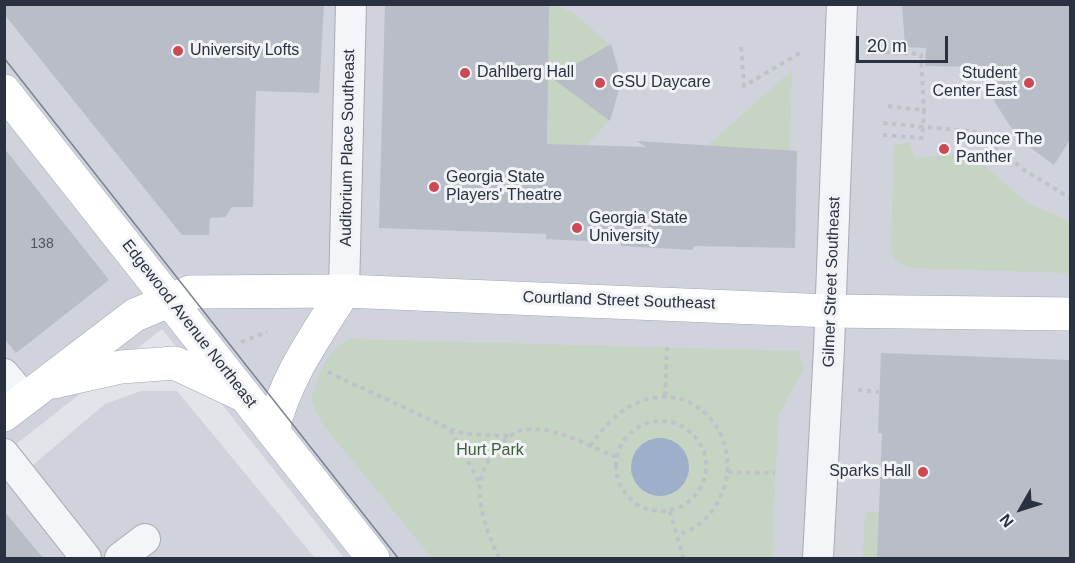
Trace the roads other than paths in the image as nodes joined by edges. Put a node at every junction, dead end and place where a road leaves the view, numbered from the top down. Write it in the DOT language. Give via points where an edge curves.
graph roads {
  1 [pos="351,4"];
  2 [pos="842,4"];
  3 [pos="4,90"];
  4 [pos="344,291"];
  5 [pos="169,300"];
  6 [pos="830,311"];
  7 [pos="1071,314"];
  8 [pos="4,374"];
  9 [pos="247,397"];
  10 [pos="24,400"];
  11 [pos="273,430"];
  12 [pos="4,454"];
  13 [pos="145,539"];
  14 [pos="86,558"];
  15 [pos="120,558"];
  16 [pos="373,558"];
  17 [pos="818,558"];
  1 -- 4 [label="street, Auditorium Place Southeast"];
  2 -- 6 [label="street, Gilmer Street Southeast"];
  3 -- 5 [label="main road, Edgewood Avenue Northeast"];
  4 -- 5 [label="main road, Courtland Street Southeast" via="190,292"];
  4 -- 6 [label="main road, Courtland Street Southeast"];
  4 -- 11 [label="main road" via="300,359 278,406"];
  5 -- 9 [label="main road, Edgewood Avenue Northeast"];
  5 -- 10 [label="main road, Courtland Street Southeast" via="135,315"];
  6 -- 7 [label="main road, Courtland Street Southeast"];
  6 -- 17 [label="street, Gilmer Street Southeast"];
  8 -- 10 [label="street"];
  9 -- 10 [label="main road" via="175,363 121,367"];
  9 -- 11 [label="main road, Edgewood Avenue Northeast"];
  11 -- 16 [label="main road, Edgewood Avenue Northeast"];
  12 -- 14 [label="street"];
  13 -- 15 [label="street"];
}
